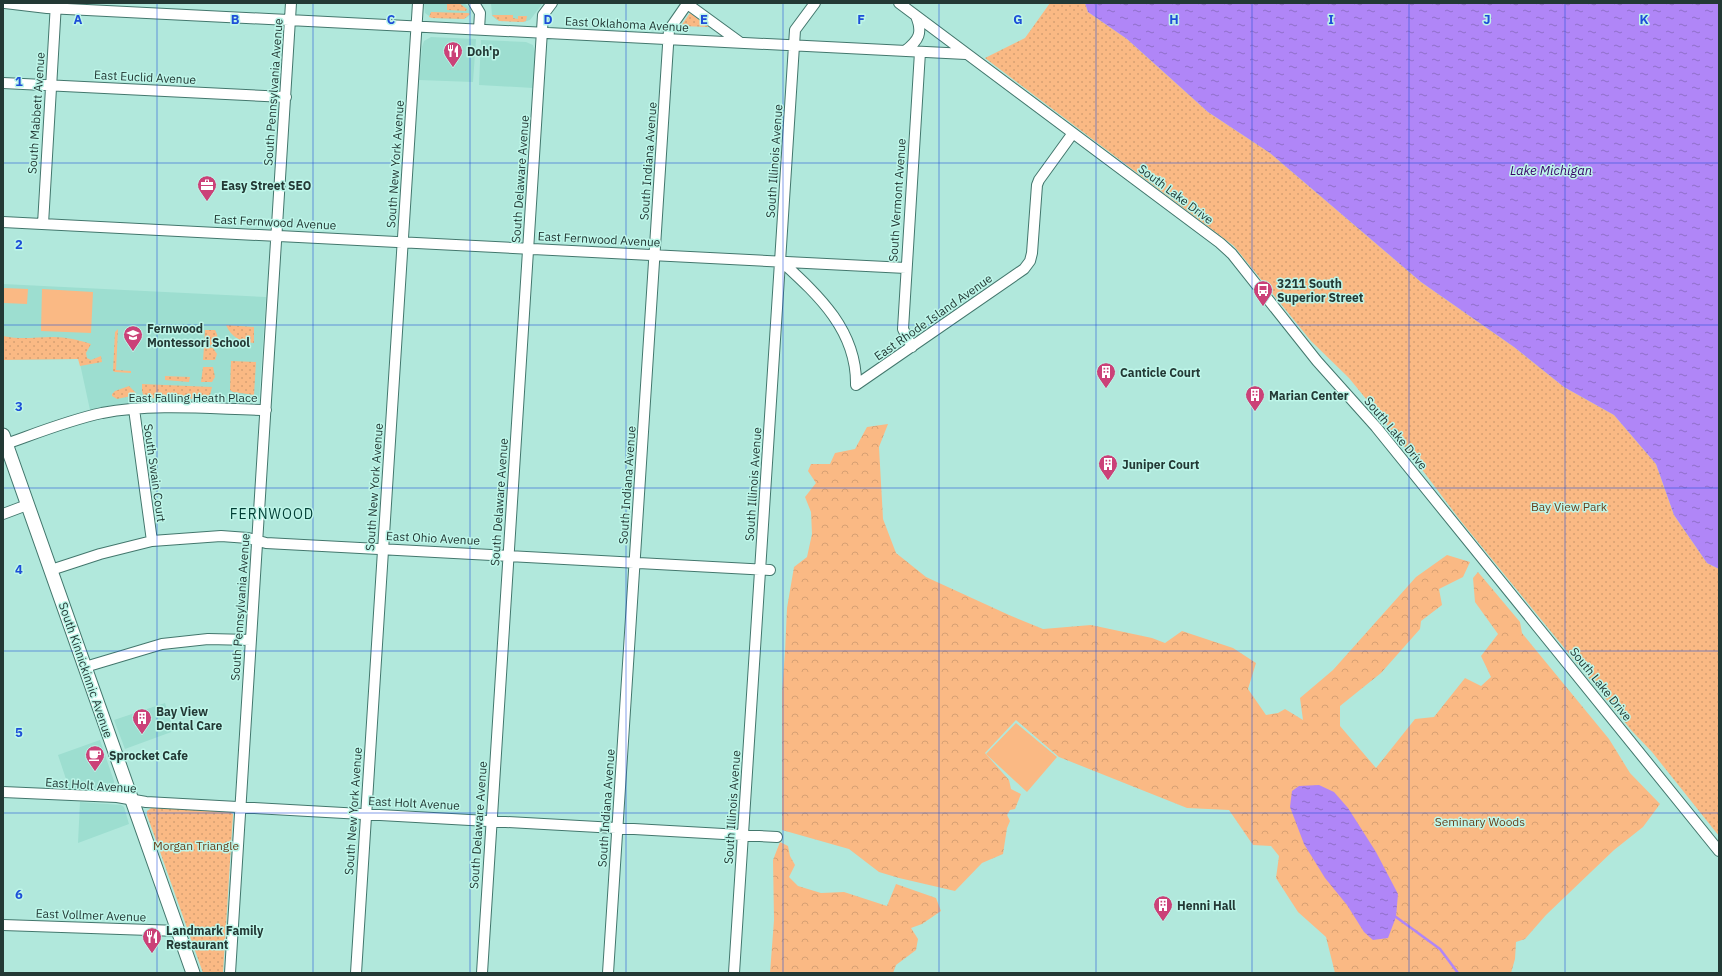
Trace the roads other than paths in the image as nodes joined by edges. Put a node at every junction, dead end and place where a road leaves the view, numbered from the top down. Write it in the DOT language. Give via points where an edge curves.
graph roads {
  1 [pos="5,3"];
  2 [pos="291,3"];
  3 [pos="418,3"];
  4 [pos="474,3"];
  5 [pos="552,3"];
  6 [pos="815,3"];
  7 [pos="899,3"];
  8 [pos="687,4"];
  9 [pos="53,6"];
  10 [pos="3,8"];
  11 [pos="916,16"];
  12 [pos="290,20"];
  13 [pos="416,26"];
  14 [pos="479,29"];
  15 [pos="542,33"];
  16 [pos="668,39"];
  17 [pos="741,43"];
  18 [pos="794,46"];
  19 [pos="906,51"];
  20 [pos="920,52"];
  21 [pos="966,54"];
  22 [pos="3,83"];
  23 [pos="51,86"];
  24 [pos="286,97"];
  25 [pos="1073,133"];
  26 [pos="3,222"];
  27 [pos="43,224"];
  28 [pos="277,236"];
  29 [pos="402,242"];
  30 [pos="528,248"];
  31 [pos="654,255"];
  32 [pos="781,261"];
  33 [pos="906,268"];
  34 [pos="912,347"];
  35 [pos="134,409"];
  36 [pos="266,410"];
  37 [pos="5,439"];
  38 [pos="27,505"];
  39 [pos="3,514"];
  40 [pos="257,540"];
  41 [pos="152,542"];
  42 [pos="383,549"];
  43 [pos="508,555"];
  44 [pos="635,563"];
  45 [pos="51,570"];
  46 [pos="765,570"];
  47 [pos="251,640"];
  48 [pos="85,667"];
  49 [pos="3,792"];
  50 [pos="131,799"];
  51 [pos="240,807"];
  52 [pos="366,814"];
  53 [pos="492,820"];
  54 [pos="618,827"];
  55 [pos="743,834"];
  56 [pos="777,836"];
  57 [pos="1719,851"];
  58 [pos="3,925"];
  59 [pos="179,932"];
  60 [pos="194,973"];
  61 [pos="230,973"];
  62 [pos="356,973"];
  63 [pos="482,973"];
  64 [pos="608,973"];
  65 [pos="734,973"];
  1 -- 9 [label="street, East Oklahoma Avenue"];
  2 -- 12 [label="street, South Pennsylvania Avenue"];
  3 -- 13 [label="street, South New York Avenue"];
  4 -- 14 [label="street" via="480,13"];
  5 -- 15 [label="street, South Delaware Avenue" via="543,15"];
  6 -- 18 [label="street, South Illinois Avenue" via="796,29"];
  7 -- 11 [label="street, South Lake Drive"];
  8 -- 16 [label="street, South Indiana Avenue" via="669,30"];
  8 -- 17 [label="street"];
  9 -- 10 [label="street, East Oklahoma Avenue"];
  9 -- 12 [label="street, East Oklahoma Avenue"];
  9 -- 23 [label="street, South Mabbett Avenue"];
  11 -- 19 [label="street" via="919,35"];
  11 -- 21 [label="street, South Lake Drive"];
  12 -- 13 [label="street, East Oklahoma Avenue"];
  12 -- 24 [label="street, South Pennsylvania Avenue"];
  13 -- 14 [label="street, East Oklahoma Avenue"];
  13 -- 29 [label="street, South New York Avenue"];
  14 -- 15 [label="street, East Oklahoma Avenue"];
  15 -- 16 [label="street, East Oklahoma Avenue"];
  15 -- 30 [label="street, South Delaware Avenue"];
  16 -- 17 [label="street, East Oklahoma Avenue"];
  16 -- 31 [label="street, South Indiana Avenue"];
  17 -- 18 [label="street, East Oklahoma Avenue"];
  18 -- 19 [label="street, East Oklahoma Avenue"];
  18 -- 32 [label="street, South Illinois Avenue"];
  19 -- 20 [label="street, East Oklahoma Avenue"];
  20 -- 21 [label="street, East Oklahoma Avenue"];
  20 -- 33 [label="street, South Vermont Avenue"];
  21 -- 25 [label="street, South Lake Drive"];
  22 -- 23 [label="street, East Euclid Avenue"];
  23 -- 24 [label="street, East Euclid Avenue"];
  23 -- 27 [label="street, South Mabbett Avenue"];
  24 -- 28 [label="street, South Pennsylvania Avenue"];
  25 -- 34 [label="street, East Rhode Island Avenue" via="1039,180 1032,253 1024,269"];
  25 -- 57 [label="street, South Lake Drive" via="1232,254 1318,361 1397,453"];
  26 -- 27 [label="street, East Fernwood Avenue"];
  27 -- 28 [label="street, East Fernwood Avenue"];
  28 -- 29 [label="street, East Fernwood Avenue"];
  28 -- 36 [label="street, South Pennsylvania Avenue"];
  29 -- 30 [label="street, East Fernwood Avenue"];
  29 -- 42 [label="street, South New York Avenue"];
  30 -- 31 [label="street, East Fernwood Avenue"];
  30 -- 43 [label="street, South Delaware Avenue"];
  31 -- 32 [label="street, East Fernwood Avenue"];
  31 -- 44 [label="street, South Indiana Avenue"];
  32 -- 33 [label="street, East Fernwood Avenue"];
  32 -- 34 [label="street, East Rhode Island Avenue" via="823,303 847,338 856,368 856,385"];
  32 -- 46 [label="street, South Illinois Avenue"];
  33 -- 34 [label="street, South Vermont Avenue" via="903,328"];
  35 -- 36 [label="street, East Falling Heath Place"];
  35 -- 37 [label="street, East Falling Heath Place" via="104,413"];
  35 -- 41 [label="street, South Swain Court"];
  36 -- 40 [label="street, South Pennsylvania Avenue"];
  37 -- 38 [label="main road, South Kinnickinnic Avenue"];
  38 -- 39 [label="street"];
  38 -- 45 [label="main road, South Kinnickinnic Avenue"];
  40 -- 41 [label="street, East Ohio Avenue" via="221,536"];
  40 -- 42 [label="street, East Ohio Avenue"];
  40 -- 47 [label="street, South Pennsylvania Avenue"];
  41 -- 45 [label="street, East Ohio Avenue" via="100,554"];
  42 -- 43 [label="street, East Ohio Avenue"];
  42 -- 52 [label="street, South New York Avenue"];
  43 -- 44 [label="street, East Ohio Avenue"];
  43 -- 53 [label="street, South Delaware Avenue"];
  44 -- 46 [label="street, East Ohio Avenue"];
  44 -- 54 [label="street, South Indiana Avenue"];
  45 -- 48 [label="main road, South Kinnickinnic Avenue"];
  46 -- 55 [label="street, South Illinois Avenue"];
  47 -- 48 [label="street" via="208,639 162,644"];
  47 -- 51 [label="street, South Pennsylvania Avenue"];
  48 -- 50 [label="main road, South Kinnickinnic Avenue"];
  49 -- 50 [label="street, East Holt Avenue"];
  50 -- 51 [label="street, East Holt Avenue"];
  50 -- 59 [label="main road, South Kinnickinnic Avenue"];
  51 -- 52 [label="street, East Holt Avenue"];
  51 -- 61 [label="street, South Pennsylvania Avenue"];
  52 -- 53 [label="street, East Holt Avenue"];
  52 -- 62 [label="street, South New York Avenue"];
  53 -- 54 [label="street, East Holt Avenue"];
  53 -- 63 [label="street, South Delaware Avenue"];
  54 -- 55 [label="street, East Holt Avenue"];
  54 -- 64 [label="street, South Indiana Avenue"];
  55 -- 56 [label="street, East Holt Avenue"];
  55 -- 65 [label="street, South Illinois Avenue"];
  58 -- 59 [label="street, East Vollmer Avenue"];
  59 -- 60 [label="main road, South Kinnickinnic Avenue"];
}
